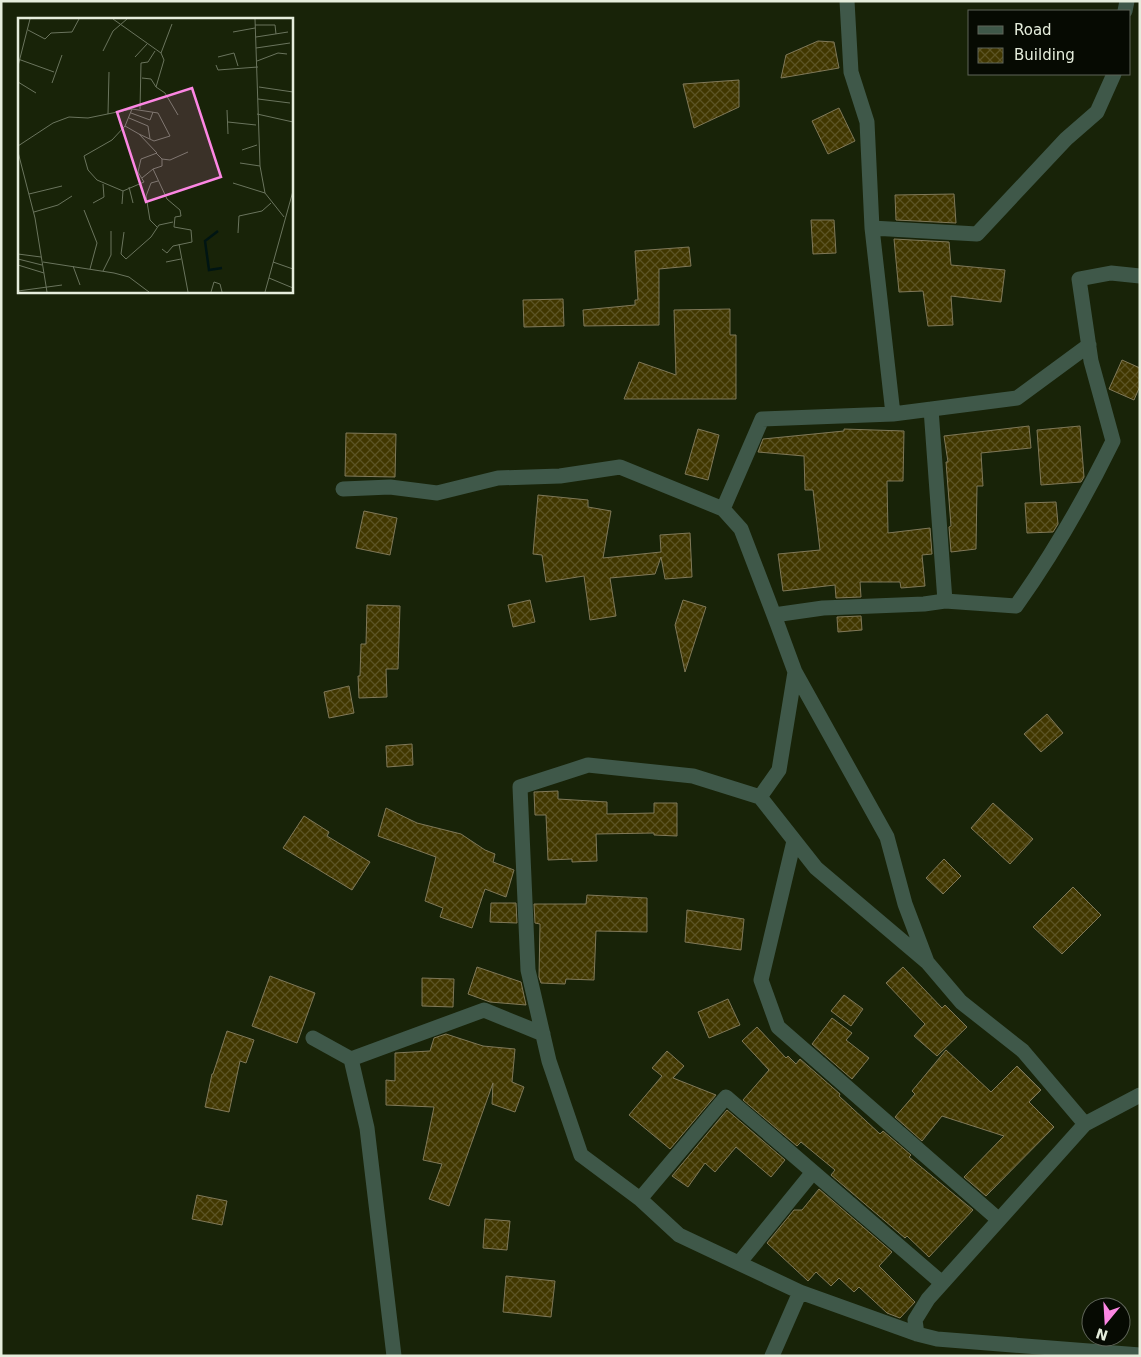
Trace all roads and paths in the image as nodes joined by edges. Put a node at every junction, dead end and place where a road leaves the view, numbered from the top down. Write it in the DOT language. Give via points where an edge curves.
graph roads {
  1 [pos="847,1"];
  2 [pos="1114,75"];
  3 [pos="872,228"];
  4 [pos="1140,276"];
  5 [pos="1089,345"];
  6 [pos="931,409"];
  7 [pos="893,414"];
  8 [pos="343,489"];
  9 [pos="723,509"];
  10 [pos="945,601"];
  11 [pos="777,623"];
  12 [pos="795,672"];
  13 [pos="760,797"];
  14 [pos="794,841"];
  15 [pos="927,962"];
  16 [pos="543,1034"];
  17 [pos="313,1038"];
  18 [pos="351,1059"];
  19 [pos="1140,1095"];
  20 [pos="1084,1124"];
  21 [pos="813,1172"];
  22 [pos="640,1199"];
  23 [pos="999,1220"];
  24 [pos="739,1263"];
  25 [pos="942,1283"];
  26 [pos="800,1292"];
  27 [pos="917,1334"];
  28 [pos="1140,1355"];
  29 [pos="394,1356"];
  30 [pos="772,1356"];
  1 -- 3 [label="street" via="850,72 866,122"];
  2 -- 3 [label="street" via="1096,112 1066,139 977,234"];
  3 -- 7 [label="street"];
  4 -- 5 [label="street" via="1112,273 1079,280"];
  5 -- 6 [label="street" via="1017,398"];
  5 -- 10 [label="street" via="1113,441 1092,484 1016,606"];
  6 -- 7 [label="street"];
  6 -- 10 [label="street"];
  7 -- 9 [label="street" via="762,419"];
  8 -- 9 [label="street" via="390,486 437,493 498,478 560,476 620,467"];
  9 -- 11 [label="street" via="741,530"];
  10 -- 11 [label="street" via="823,608 774,615"];
  11 -- 12 [label="street"];
  12 -- 13 [label="street" via="779,770"];
  12 -- 15 [label="street" via="887,837 905,904"];
  13 -- 14 [label="street"];
  13 -- 16 [label="street" via="693,776 588,766 520,787 528,970"];
  14 -- 15 [label="street" via="816,868"];
  14 -- 23 [label="street" via="762,980 778,1027"];
  15 -- 20 [label="street" via="961,1002 1023,1051"];
  16 -- 18 [label="street" via="484,1010"];
  16 -- 22 [label="street" via="581,1155"];
  17 -- 18 [label="street"];
  18 -- 29 [label="street" via="367,1128"];
  19 -- 20 [label="street"];
  20 -- 23 [label="street"];
  21 -- 22 [label="street" via="726,1097"];
  21 -- 24 [label="street"];
  21 -- 25 [label="street"];
  22 -- 24 [label="street" via="679,1235"];
  23 -- 25 [label="street"];
  24 -- 26 [label="street"];
  25 -- 27 [label="street" via="915,1320"];
  26 -- 27 [label="street"];
  26 -- 30 [label="street"];
  27 -- 28 [label="street" via="937,1339"];
}
